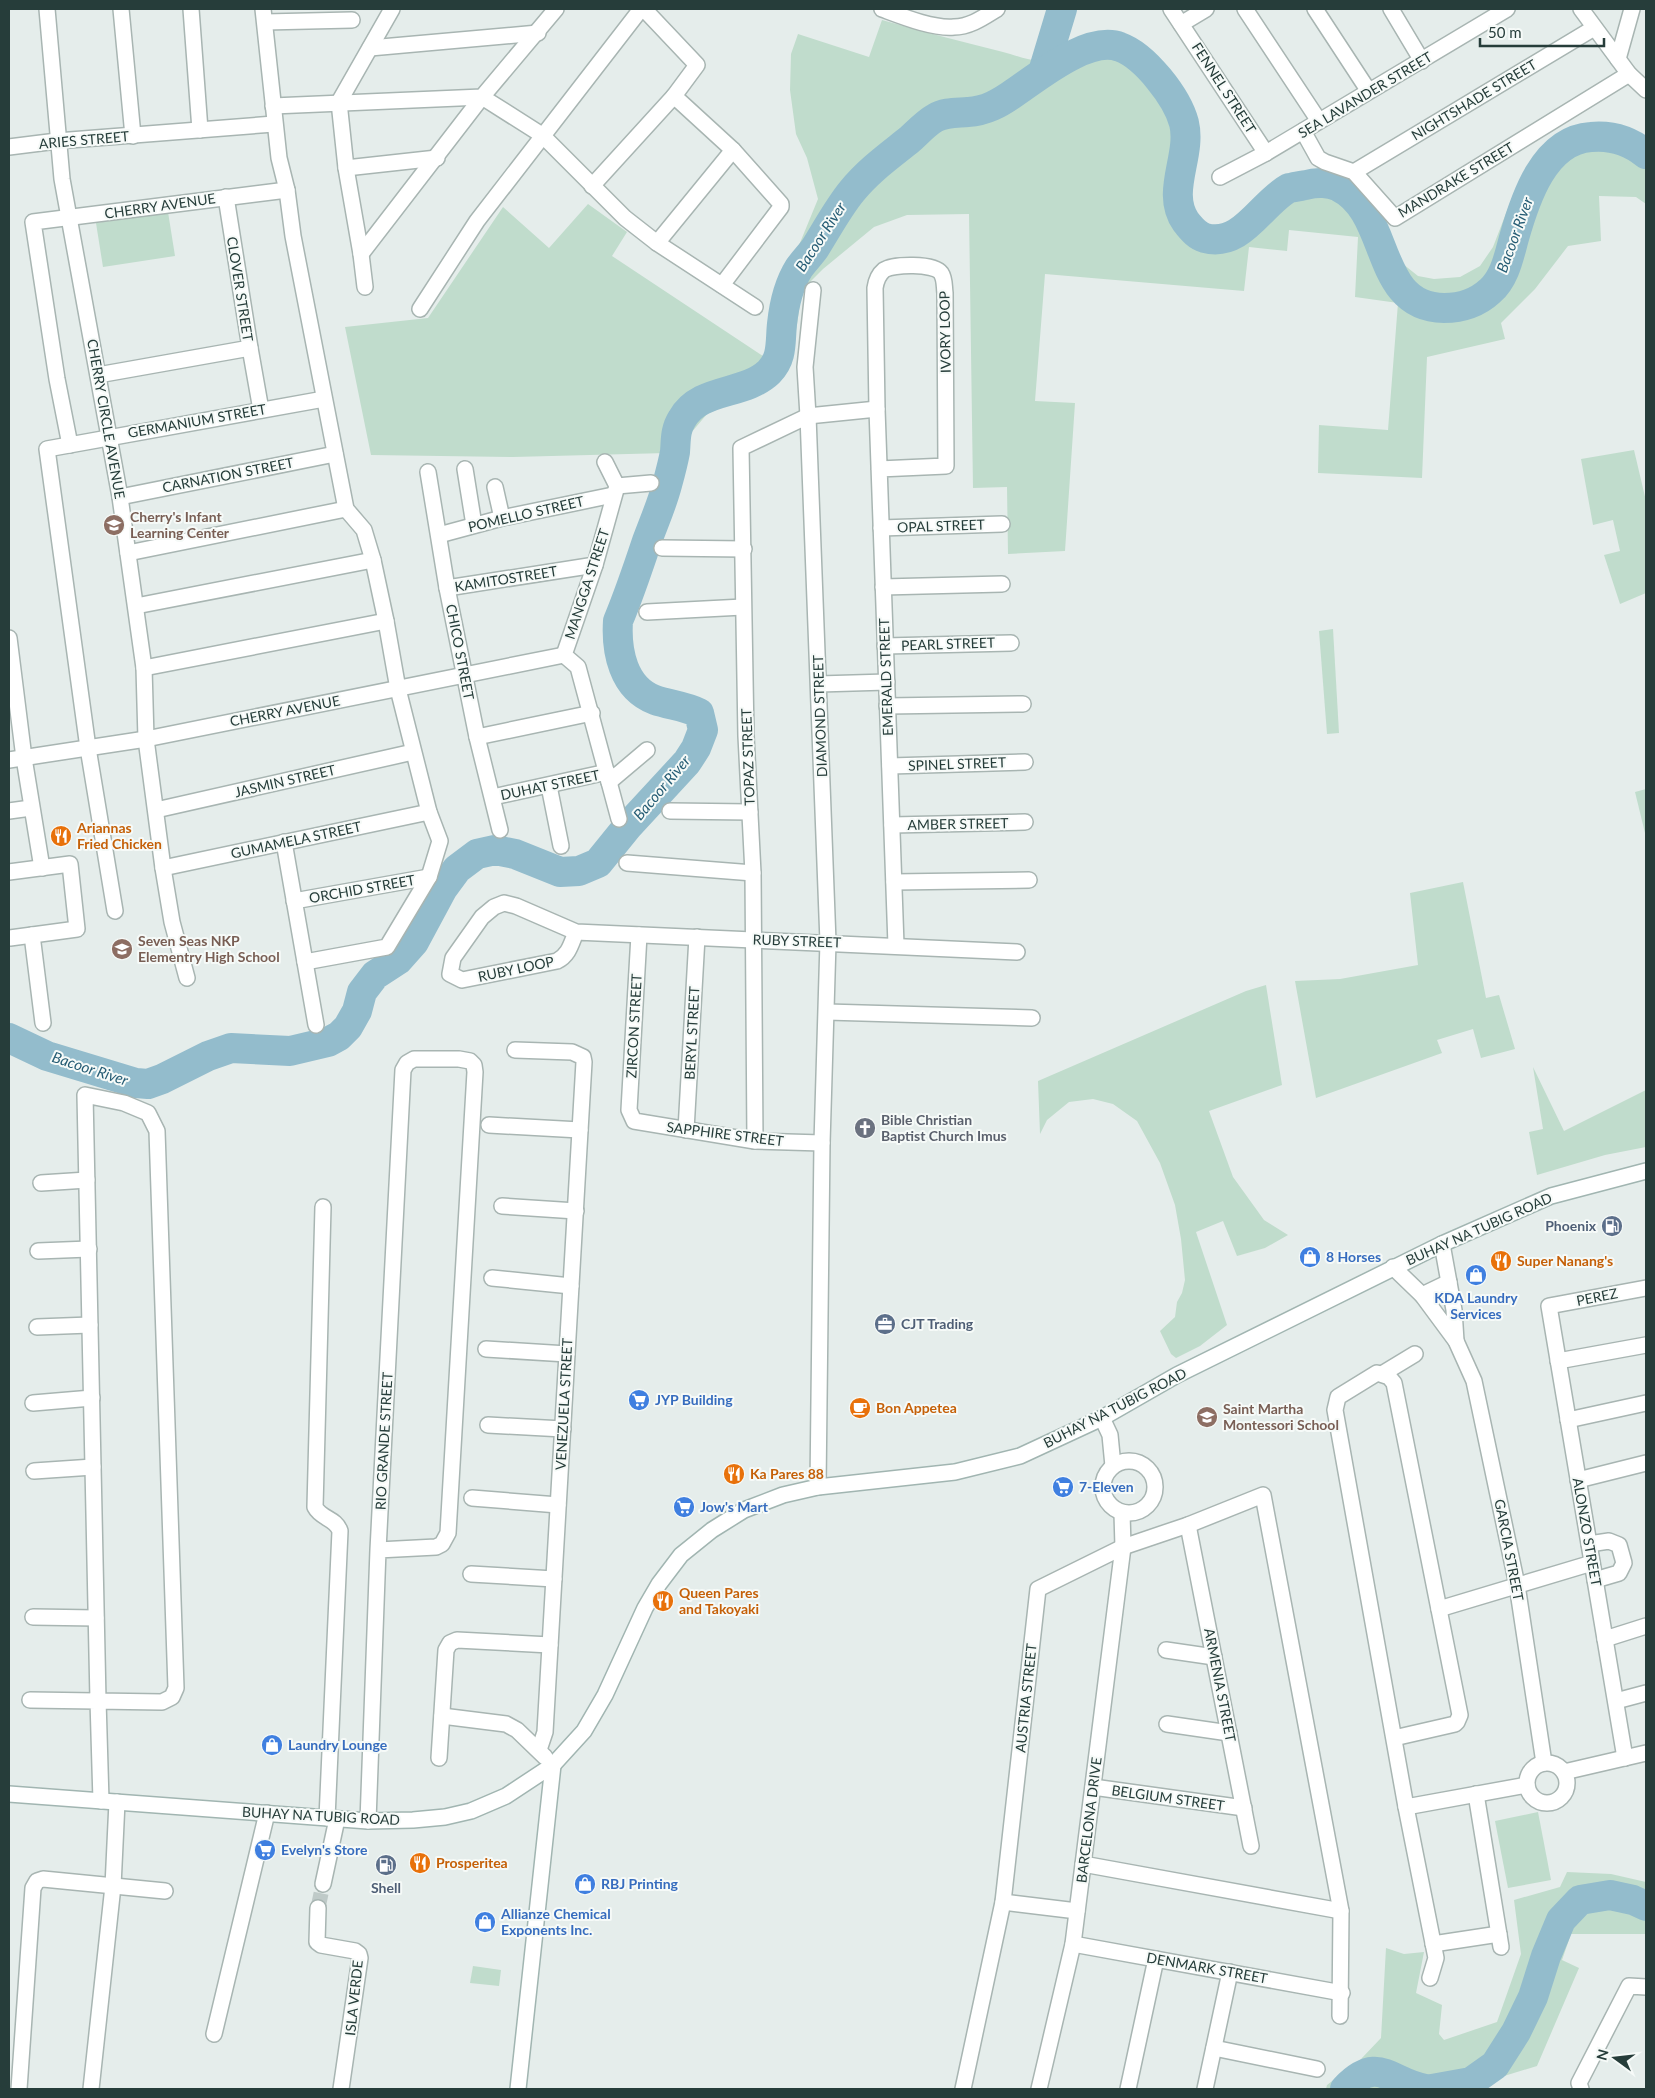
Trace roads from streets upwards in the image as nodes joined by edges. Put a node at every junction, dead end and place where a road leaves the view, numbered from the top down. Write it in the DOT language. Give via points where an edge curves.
graph roads {
  1 [pos="47,9"];
  2 [pos="121,9"];
  3 [pos="191,9"];
  4 [pos="392,9"];
  5 [pos="556,9"];
  6 [pos="643,9"];
  7 [pos="882,9"];
  8 [pos="997,9"];
  9 [pos="1171,9"];
  10 [pos="1206,9"];
  11 [pos="1245,9"];
  12 [pos="1316,9"];
  13 [pos="1391,9"];
  14 [pos="1507,9"];
  15 [pos="1581,9"];
  16 [pos="1632,9"];
  17 [pos="264,15"];
  18 [pos="352,20"];
  19 [pos="1181,24"];
  20 [pos="1594,28"];
  21 [pos="538,32"];
  22 [pos="370,48"];
  23 [pos="1618,59"];
  24 [pos="1422,61"];
  25 [pos="1629,74"];
  26 [pos="1368,90"];
  27 [pos="1646,90"];
  28 [pos="674,96"];
  29 [pos="482,98"];
  30 [pos="339,102"];
  31 [pos="272,106"];
  32 [pos="1319,121"];
  33 [pos="274,124"];
  34 [pos="200,130"];
  35 [pos="1303,131"];
  36 [pos="542,135"];
  37 [pos="133,136"];
  38 [pos="57,141"];
  39 [pos="9,147"];
  40 [pos="733,150"];
  41 [pos="1266,153"];
  42 [pos="437,158"];
  43 [pos="346,168"];
  44 [pos="1354,172"];
  45 [pos="1220,176"];
  46 [pos="592,186"];
  47 [pos="287,190"];
  48 [pos="226,197"];
  49 [pos="69,219"];
  50 [pos="657,243"];
  51 [pos="361,254"];
  52 [pos="722,285"];
  53 [pos="365,287"];
  54 [pos="813,290"];
  55 [pos="754,307"];
  56 [pos="420,309"];
  57 [pos="250,348"];
  58 [pos="98,375"];
  59 [pos="324,400"];
  60 [pos="877,409"];
  61 [pos="261,410"];
  62 [pos="808,416"];
  63 [pos="109,437"];
  64 [pos="70,445"];
  65 [pos="335,454"];
  66 [pos="605,462"];
  67 [pos="465,469"];
  68 [pos="879,469"];
  69 [pos="428,472"];
  70 [pos="651,483"];
  71 [pos="495,487"];
  72 [pos="615,491"];
  73 [pos="120,497"];
  74 [pos="346,508"];
  75 [pos="502,518"];
  76 [pos="1002,524"];
  77 [pos="474,525"];
  78 [pos="881,528"];
  79 [pos="439,534"];
  80 [pos="662,548"];
  81 [pos="744,549"];
  82 [pos="128,553"];
  83 [pos="373,560"];
  84 [pos="595,565"];
  85 [pos="1002,584"];
  86 [pos="883,587"];
  87 [pos="447,588"];
  88 [pos="136,606"];
  89 [pos="743,607"];
  90 [pos="647,612"];
  91 [pos="386,621"];
  92 [pos="9,638"];
  93 [pos="1011,643"];
  94 [pos="885,646"];
  95 [pos="564,655"];
  96 [pos="144,668"];
  97 [pos="464,675"];
  98 [pos="886,682"];
  99 [pos="819,684"];
  100 [pos="398,689"];
  101 [pos="13,692"];
  102 [pos="1023,704"];
  103 [pos="887,706"];
  104 [pos="592,713"];
  105 [pos="477,737"];
  106 [pos="146,739"];
  107 [pos="88,748"];
  108 [pos="647,750"];
  109 [pos="414,752"];
  110 [pos="16,759"];
  111 [pos="1025,762"];
  112 [pos="890,766"];
  113 [pos="608,777"];
  114 [pos="549,786"];
  115 [pos="493,797"];
  116 [pos="31,808"];
  117 [pos="156,810"];
  118 [pos="670,811"];
  119 [pos="9,812"];
  120 [pos="429,812"];
  121 [pos="750,812"];
  122 [pos="619,819"];
  123 [pos="1025,822"];
  124 [pos="892,826"];
  125 [pos="500,830"];
  126 [pos="284,842"];
  127 [pos="561,846"];
  128 [pos="627,863"];
  129 [pos="42,868"];
  130 [pos="164,868"];
  131 [pos="9,872"];
  132 [pos="753,873"];
  133 [pos="429,877"];
  134 [pos="1029,880"];
  135 [pos="894,882"];
  136 [pos="294,901"];
  137 [pos="115,911"];
  138 [pos="576,932"];
  139 [pos="32,935"];
  140 [pos="640,935"];
  141 [pos="697,937"];
  142 [pos="10,938"];
  143 [pos="753,939"];
  144 [pos="828,942"];
  145 [pos="896,945"];
  146 [pos="1017,952"];
  147 [pos="305,962"];
  148 [pos="187,978"];
  149 [pos="827,1012"];
  150 [pos="1032,1018"];
  151 [pos="43,1023"];
  152 [pos="316,1025"];
  153 [pos="514,1050"];
  154 [pos="630,1117"];
  155 [pos="489,1125"];
  156 [pos="580,1130"];
  157 [pos="686,1130"];
  158 [pos="755,1140"];
  159 [pos="822,1143"];
  160 [pos="1646,1172"];
  161 [pos="87,1180"];
  162 [pos="41,1183"];
  163 [pos="502,1206"];
  164 [pos="323,1207"];
  165 [pos="576,1211"];
  166 [pos="1442,1244"];
  167 [pos="89,1249"];
  168 [pos="38,1251"];
  169 [pos="1392,1267"];
  170 [pos="492,1278"];
  171 [pos="1449,1282"];
  172 [pos="571,1286"];
  173 [pos="1646,1288"];
  174 [pos="1422,1296"];
  175 [pos="1549,1306"];
  176 [pos="90,1325"];
  177 [pos="37,1327"];
  178 [pos="1456,1341"];
  179 [pos="1646,1345"];
  180 [pos="486,1349"];
  181 [pos="567,1354"];
  182 [pos="1415,1354"];
  183 [pos="1558,1361"];
  184 [pos="1382,1374"];
  185 [pos="92,1398"];
  186 [pos="33,1403"];
  187 [pos="1646,1403"];
  188 [pos="1102,1418"];
  189 [pos="1568,1420"];
  190 [pos="488,1425"];
  191 [pos="563,1429"];
  192 [pos="1646,1463"];
  193 [pos="1113,1466"];
  194 [pos="93,1467"];
  195 [pos="34,1471"];
  196 [pos="1578,1480"];
  197 [pos="818,1487"];
  198 [pos="472,1498"];
  199 [pos="558,1505"];
  200 [pos="1122,1513"];
  201 [pos="1188,1525"];
  202 [pos="1589,1544"];
  203 [pos="1123,1548"];
  204 [pos="378,1550"];
  205 [pos="1592,1563"];
  206 [pos="471,1574"];
  207 [pos="554,1579"];
  208 [pos="1595,1580"];
  209 [pos="1517,1585"];
  210 [pos="1438,1609"];
  211 [pos="33,1617"];
  212 [pos="96,1618"];
  213 [pos="1646,1626"];
  214 [pos="1605,1639"];
  215 [pos="550,1645"];
  216 [pos="1166,1650"];
  217 [pos="1214,1658"];
  218 [pos="1646,1693"];
  219 [pos="30,1700"];
  220 [pos="98,1700"];
  221 [pos="1616,1701"];
  222 [pos="442,1716"];
  223 [pos="1167,1724"];
  224 [pos="1229,1733"];
  225 [pos="1394,1738"];
  226 [pos="539,1750"];
  227 [pos="1646,1753"];
  228 [pos="440,1758"];
  229 [pos="1625,1758"];
  230 [pos="1544,1763"];
  231 [pos="553,1765"];
  232 [pos="1564,1772"];
  233 [pos="1527,1785"];
  234 [pos="1093,1787"];
  235 [pos="9,1794"];
  236 [pos="1476,1794"];
  237 [pos="101,1801"];
  238 [pos="117,1802"];
  239 [pos="1406,1807"];
  240 [pos="1244,1808"];
  241 [pos="267,1813"];
  242 [pos="332,1818"];
  243 [pos="368,1821"];
  244 [pos="1252,1846"];
  245 [pos="1083,1864"];
  246 [pos="323,1884"];
  247 [pos="113,1886"];
  248 [pos="166,1891"];
  249 [pos="1003,1902"];
  250 [pos="318,1908"];
  251 [pos="1077,1911"];
  252 [pos="1341,1911"];
  253 [pos="1073,1944"];
  254 [pos="1433,1944"];
  255 [pos="1156,1959"];
  256 [pos="1230,1972"];
  257 [pos="1430,1978"];
  258 [pos="1646,1987"];
  259 [pos="1342,1993"];
  260 [pos="1340,2016"];
  261 [pos="214,2034"];
  262 [pos="1214,2048"];
  263 [pos="1317,2069"];
  264 [pos="19,2089"];
  265 [pos="91,2089"];
  266 [pos="342,2089"];
  267 [pos="518,2089"];
  268 [pos="963,2089"];
  269 [pos="1039,2089"];
  270 [pos="1128,2089"];
  271 [pos="1205,2089"];
  272 [pos="1581,2089"];
  1 -- 38 [label="street, CHERRY CIRCLE AVENUE"];
  2 -- 37 [label="street"];
  3 -- 34 [label="street"];
  4 -- 22 [label="street"];
  5 -- 21 [label="street"];
  6 -- 28 [label="street" via="697,65"];
  6 -- 36 [label="street"];
  7 -- 8 [label="street" via="954,28 974,22"];
  9 -- 19 [label="street, FENNEL STREET"];
  10 -- 19 [label="street"];
  11 -- 32 [label="street"];
  12 -- 26 [label="street"];
  13 -- 24 [label="street"];
  14 -- 24 [label="street, SEA LAVANDER STREET"];
  15 -- 20 [label="street"];
  16 -- 23 [label="street"];
  17 -- 18 [label="street"];
  17 -- 31 [label="street"];
  19 -- 41 [label="street, FENNEL STREET"];
  20 -- 23 [label="street"];
  20 -- 44 [label="street, NIGHTSHADE STREET"];
  21 -- 22 [label="street"];
  21 -- 29 [label="street"];
  22 -- 30 [label="street"];
  23 -- 25 [label="street"];
  24 -- 26 [label="street, SEA LAVANDER STREET"];
  25 -- 27 [label="street"];
  25 -- 44 [label="street, MANDRAKE STREET" via="1395,218"];
  26 -- 32 [label="street, SEA LAVANDER STREET"];
  28 -- 40 [label="street"];
  28 -- 46 [label="street"];
  29 -- 30 [label="street"];
  29 -- 36 [label="street"];
  29 -- 42 [label="street"];
  30 -- 31 [label="street"];
  30 -- 43 [label="street"];
  31 -- 33 [label="street"];
  32 -- 35 [label="street, SEA LAVANDER STREET"];
  33 -- 34 [label="street, ARIES STREET"];
  33 -- 47 [label="street"];
  34 -- 37 [label="street, ARIES STREET"];
  35 -- 41 [label="street, SEA LAVANDER STREET"];
  35 -- 44 [label="street, MANDRAKE STREET" via="1321,160"];
  36 -- 46 [label="street"];
  36 -- 56 [label="street" via="477,221"];
  37 -- 38 [label="street, ARIES STREET"];
  38 -- 39 [label="street, ARIES STREET"];
  38 -- 49 [label="street, CHERRY CIRCLE AVENUE"];
  40 -- 50 [label="street"];
  40 -- 52 [label="street" via="781,207"];
  41 -- 45 [label="street, SEA LAVANDER STREET"];
  42 -- 43 [label="street"];
  42 -- 51 [label="street"];
  43 -- 51 [label="street"];
  46 -- 50 [label="street"];
  47 -- 48 [label="street, CHERRY AVENUE"];
  47 -- 59 [label="street"];
  48 -- 49 [label="street, CHERRY AVENUE"];
  48 -- 57 [label="street, CLOVER STREET"];
  49 -- 58 [label="street, CHERRY CIRCLE AVENUE"];
  49 -- 64 [label="street, CHERRY AVENUE" via="33,222"];
  50 -- 52 [label="street"];
  51 -- 53 [label="street"];
  52 -- 55 [label="street"];
  54 -- 62 [label="street, DIAMOND STREET" via="805,367"];
  57 -- 58 [label="street, CLOVER STREET"];
  57 -- 61 [label="street"];
  58 -- 63 [label="street, CHERRY CIRCLE AVENUE"];
  59 -- 61 [label="street, GERMANIUM STREET"];
  59 -- 65 [label="street"];
  60 -- 62 [label="street"];
  60 -- 68 [label="street, EMERALD STREET"];
  60 -- 68 [label="street, IVORY LOOP" via="877,279 889,268 925,265 934,268 941,273 945,293 946,466"];
  61 -- 63 [label="street, GERMANIUM STREET"];
  62 -- 81 [label="street, TOPAZ STREET" via="741,448"];
  62 -- 99 [label="street, DIAMOND STREET"];
  63 -- 64 [label="street, GERMANIUM STREET"];
  63 -- 73 [label="street, CHERRY CIRCLE AVENUE"];
  64 -- 107 [label="street, GERMANIUM STREET" via="47,448"];
  65 -- 73 [label="street, CARNATION STREET"];
  65 -- 74 [label="street"];
  66 -- 72 [label="street"];
  67 -- 77 [label="street"];
  68 -- 78 [label="street, EMERALD STREET"];
  69 -- 79 [label="street, CHICO STREET"];
  70 -- 72 [label="street, POMELLO STREET"];
  71 -- 75 [label="street"];
  72 -- 75 [label="street, POMELLO STREET"];
  72 -- 84 [label="street, MANGGA STREET"];
  73 -- 82 [label="street, CHERRY CIRCLE AVENUE"];
  74 -- 82 [label="street"];
  74 -- 83 [label="street" via="364,530"];
  75 -- 77 [label="street, POMELLO STREET"];
  76 -- 78 [label="street, OPAL STREET"];
  77 -- 79 [label="street, POMELLO STREET"];
  78 -- 86 [label="street, EMERALD STREET"];
  79 -- 87 [label="street, CHICO STREET"];
  80 -- 81 [label="street"];
  81 -- 89 [label="street, TOPAZ STREET"];
  82 -- 88 [label="street, CHERRY CIRCLE AVENUE"];
  83 -- 88 [label="street"];
  83 -- 91 [label="street"];
  84 -- 87 [label="street, KAMITOSTREET"];
  84 -- 95 [label="street, MANGGA STREET"];
  85 -- 86 [label="street"];
  86 -- 94 [label="street, EMERALD STREET"];
  87 -- 97 [label="street, CHICO STREET"];
  88 -- 96 [label="street, CHERRY CIRCLE AVENUE"];
  89 -- 90 [label="street"];
  89 -- 121 [label="street, TOPAZ STREET"];
  91 -- 96 [label="street"];
  91 -- 100 [label="street"];
  92 -- 101 [label="street"];
  93 -- 94 [label="street, PEARL STREET"];
  94 -- 98 [label="street, EMERALD STREET"];
  95 -- 97 [label="street, CHERRY AVENUE"];
  95 -- 104 [label="street, MANGGA STREET" via="578,667"];
  96 -- 106 [label="street, CHERRY CIRCLE AVENUE"];
  97 -- 100 [label="street, CHERRY AVENUE"];
  97 -- 105 [label="street, CHICO STREET"];
  98 -- 99 [label="street"];
  98 -- 103 [label="street, EMERALD STREET"];
  99 -- 144 [label="street, DIAMOND STREET"];
  100 -- 106 [label="street, CHERRY AVENUE"];
  100 -- 109 [label="street"];
  101 -- 110 [label="street"];
  102 -- 103 [label="street"];
  103 -- 112 [label="street, EMERALD STREET"];
  104 -- 105 [label="street"];
  104 -- 113 [label="street, MANGGA STREET"];
  105 -- 115 [label="street, CHICO STREET"];
  106 -- 107 [label="street, CHERRY AVENUE"];
  106 -- 117 [label="street, CHERRY CIRCLE AVENUE"];
  107 -- 110 [label="street, CHERRY AVENUE"];
  107 -- 137 [label="street"];
  108 -- 113 [label="street, DUHAT STREET"];
  109 -- 117 [label="street, JASMIN STREET"];
  109 -- 120 [label="street"];
  110 -- 116 [label="street"];
  111 -- 112 [label="street, SPINEL STREET"];
  112 -- 124 [label="street, EMERALD STREET"];
  113 -- 114 [label="street, DUHAT STREET"];
  113 -- 122 [label="street, MANGGA STREET"];
  114 -- 115 [label="street, DUHAT STREET"];
  114 -- 127 [label="street"];
  115 -- 125 [label="street, CHICO STREET"];
  116 -- 119 [label="street"];
  116 -- 129 [label="street"];
  117 -- 130 [label="street, CHERRY CIRCLE AVENUE"];
  118 -- 121 [label="street"];
  120 -- 126 [label="street, GUMAMELA STREET"];
  120 -- 133 [label="street" via="440,841"];
  121 -- 132 [label="street, TOPAZ STREET"];
  123 -- 124 [label="street, AMBER STREET"];
  124 -- 135 [label="street, EMERALD STREET"];
  126 -- 130 [label="street, GUMAMELA STREET"];
  126 -- 136 [label="street"];
  128 -- 132 [label="street"];
  129 -- 131 [label="street"];
  129 -- 139 [label="street" via="70,864 77,929"];
  130 -- 148 [label="street, CHERRY CIRCLE AVENUE" via="172,922"];
  132 -- 143 [label="street, TOPAZ STREET"];
  133 -- 136 [label="street, ORCHID STREET"];
  133 -- 147 [label="street" via="387,947"];
  134 -- 135 [label="street"];
  135 -- 145 [label="street, EMERALD STREET"];
  136 -- 147 [label="street"];
  138 -- 138 [label="street, RUBY LOOP" via="504,903 482,917 453,958 450,974 462,980 557,961 569,952"];
  138 -- 140 [label="street, RUBY STREET"];
  139 -- 142 [label="street"];
  139 -- 151 [label="street"];
  140 -- 141 [label="street, RUBY STREET"];
  140 -- 154 [label="street, ZIRCON STREET"];
  141 -- 143 [label="street, RUBY STREET"];
  141 -- 157 [label="street, BERYL STREET"];
  143 -- 144 [label="street, RUBY STREET"];
  143 -- 158 [label="street, TOPAZ STREET"];
  144 -- 145 [label="street, RUBY STREET"];
  144 -- 149 [label="street, DIAMOND STREET"];
  145 -- 146 [label="street, RUBY STREET"];
  147 -- 152 [label="street"];
  149 -- 150 [label="street"];
  149 -- 159 [label="street, DIAMOND STREET"];
  153 -- 156 [label="street, VENEZUELA STREET" via="572,1052 583,1057"];
  154 -- 157 [label="street, SAPPHIRE STREET" via="638,1123"];
  155 -- 156 [label="street"];
  156 -- 165 [label="street, VENEZUELA STREET"];
  157 -- 158 [label="street, SAPPHIRE STREET"];
  158 -- 159 [label="street, SAPPHIRE STREET"];
  159 -- 197 [label="street, DIAMOND STREET"];
  160 -- 166 [label="street, BUHAY NA TUBIG ROAD" via="1552,1196"];
  161 -- 162 [label="street"];
  161 -- 167 [label="street"];
  161 -- 220 [label="street" via="85,1095 124,1103 148,1113 157,1131 176,1688 172,1698 162,1702"];
  163 -- 165 [label="street"];
  164 -- 242 [label="street" via="316,1507 321,1515 336,1523 340,1531"];
  165 -- 172 [label="street, VENEZUELA STREET"];
  166 -- 169 [label="street, BUHAY NA TUBIG ROAD"];
  166 -- 171 [label="street, GARCIA STREET"];
  167 -- 168 [label="street"];
  167 -- 176 [label="street"];
  169 -- 174 [label="street, GARCIA STREET"];
  169 -- 188 [label="street, BUHAY NA TUBIG ROAD" via="1177,1375"];
  170 -- 172 [label="street"];
  171 -- 174 [label="street"];
  171 -- 178 [label="street, GARCIA STREET"];
  172 -- 181 [label="street, VENEZUELA STREET"];
  173 -- 175 [label="street, PEREZ"];
  174 -- 178 [label="street, GARCIA STREET"];
  175 -- 183 [label="street, ALONZO STREET"];
  176 -- 177 [label="street"];
  176 -- 185 [label="street"];
  178 -- 209 [label="street, GARCIA STREET" via="1474,1381"];
  179 -- 183 [label="street"];
  180 -- 181 [label="street"];
  181 -- 191 [label="street, VENEZUELA STREET"];
  182 -- 184 [label="street"];
  183 -- 189 [label="street, ALONZO STREET"];
  184 -- 210 [label="street" via="1394,1383"];
  184 -- 225 [label="street" via="1377,1373 1340,1395 1335,1404"];
  185 -- 186 [label="street"];
  185 -- 194 [label="street"];
  187 -- 189 [label="street"];
  188 -- 193 [label="street" via="1110,1436"];
  188 -- 197 [label="street, BUHAY NA TUBIG ROAD" via="1020,1456 955,1472"];
  189 -- 196 [label="street, ALONZO STREET"];
  190 -- 191 [label="street"];
  191 -- 199 [label="street, VENEZUELA STREET"];
  192 -- 196 [label="street"];
  193 -- 200 [label="street" via="1107,1473 1103,1491 1112,1507"];
  193 -- 200 [label="street" via="1130,1461 1138,1463 1146,1467 1155,1482 1152,1499 1147,1506"];
  194 -- 195 [label="street"];
  194 -- 212 [label="street"];
  196 -- 202 [label="street, ALONZO STREET"];
  197 -- 231 [label="street, BUHAY NA TUBIG ROAD" via="783,1495 744,1510 681,1555 645,1608 605,1695 584,1731"];
  198 -- 199 [label="street"];
  199 -- 207 [label="street, VENEZUELA STREET"];
  200 -- 203 [label="street, BARCELONA DRIVE"];
  201 -- 203 [label="street"];
  201 -- 217 [label="street, ARMENIA STREET"];
  201 -- 252 [label="street" via="1263,1495"];
  202 -- 205 [label="street, ALONZO STREET"];
  202 -- 208 [label="street" via="1614,1542 1619,1545 1624,1563 1619,1573"];
  203 -- 234 [label="street, BARCELONA DRIVE"];
  203 -- 249 [label="street, AUSTRIA STREET" via="1038,1589"];
  204 -- 204 [label="street, RIO GRANDE STREET" via="436,1547 446,1540 474,1065 459,1059 414,1059 403,1070"];
  204 -- 243 [label="street, RIO GRANDE STREET"];
  205 -- 208 [label="street, ALONZO STREET"];
  205 -- 209 [label="street"];
  206 -- 207 [label="street"];
  207 -- 215 [label="street, VENEZUELA STREET"];
  208 -- 214 [label="street, ALONZO STREET"];
  209 -- 210 [label="street"];
  209 -- 230 [label="street, GARCIA STREET"];
  210 -- 225 [label="street" via="1459,1719 1454,1724"];
  211 -- 212 [label="street"];
  212 -- 220 [label="street"];
  213 -- 214 [label="street"];
  214 -- 221 [label="street, ALONZO STREET"];
  215 -- 222 [label="street" via="457,1640 450,1643 446,1650"];
  215 -- 226 [label="street, VENEZUELA STREET" via="545,1732"];
  216 -- 217 [label="street"];
  217 -- 224 [label="street, ARMENIA STREET"];
  218 -- 221 [label="street"];
  219 -- 220 [label="street"];
  220 -- 237 [label="street"];
  221 -- 229 [label="street, ALONZO STREET"];
  222 -- 226 [label="street" via="506,1724"];
  222 -- 228 [label="street"];
  223 -- 224 [label="street"];
  224 -- 240 [label="street, ARMENIA STREET"];
  225 -- 239 [label="street"];
  226 -- 231 [label="street"];
  227 -- 229 [label="street"];
  229 -- 232 [label="street"];
  230 -- 232 [label="street" via="1556,1765"];
  230 -- 233 [label="street" via="1533,1768"];
  231 -- 243 [label="street, BUHAY NA TUBIG ROAD" via="505,1797 471,1811 421,1820"];
  231 -- 267 [label="street"];
  232 -- 233 [label="street" via="1566,1788 1563,1795 1550,1803 1535,1799"];
  233 -- 236 [label="street"];
  234 -- 240 [label="street, BELGIUM STREET"];
  234 -- 245 [label="street, BARCELONA DRIVE"];
  235 -- 237 [label="street, BUHAY NA TUBIG ROAD"];
  236 -- 239 [label="street"];
  236 -- 254 [label="street" via="1500,1940"];
  237 -- 238 [label="street, BUHAY NA TUBIG ROAD"];
  238 -- 241 [label="street, BUHAY NA TUBIG ROAD"];
  238 -- 247 [label="street"];
  239 -- 254 [label="street"];
  240 -- 244 [label="street, ARMENIA STREET"];
  241 -- 242 [label="street, BUHAY NA TUBIG ROAD"];
  241 -- 261 [label="street"];
  242 -- 243 [label="street, BUHAY NA TUBIG ROAD"];
  242 -- 246 [label="street"];
  245 -- 251 [label="street, BARCELONA DRIVE"];
  245 -- 252 [label="street"];
  247 -- 248 [label="street"];
  247 -- 264 [label="street" via="43,1879 37,1881 33,1888"];
  247 -- 265 [label="street"];
  249 -- 251 [label="street"];
  249 -- 268 [label="street, AUSTRIA STREET"];
  250 -- 266 [label="street, ISLA VERDE" via="317,1942 355,1952 360,1958"];
  251 -- 253 [label="street, BARCELONA DRIVE"];
  252 -- 259 [label="street"];
  253 -- 255 [label="street, DENMARK STREET"];
  253 -- 269 [label="street, BARCELONA DRIVE"];
  254 -- 257 [label="street" via="1436,1958"];
  255 -- 256 [label="street, DENMARK STREET"];
  255 -- 270 [label="street"];
  256 -- 259 [label="street, DENMARK STREET"];
  256 -- 262 [label="street"];
  258 -- 272 [label="street" via="1629,1986 1580,2083"];
  259 -- 260 [label="street"];
  262 -- 263 [label="street"];
  262 -- 271 [label="street"];
}
